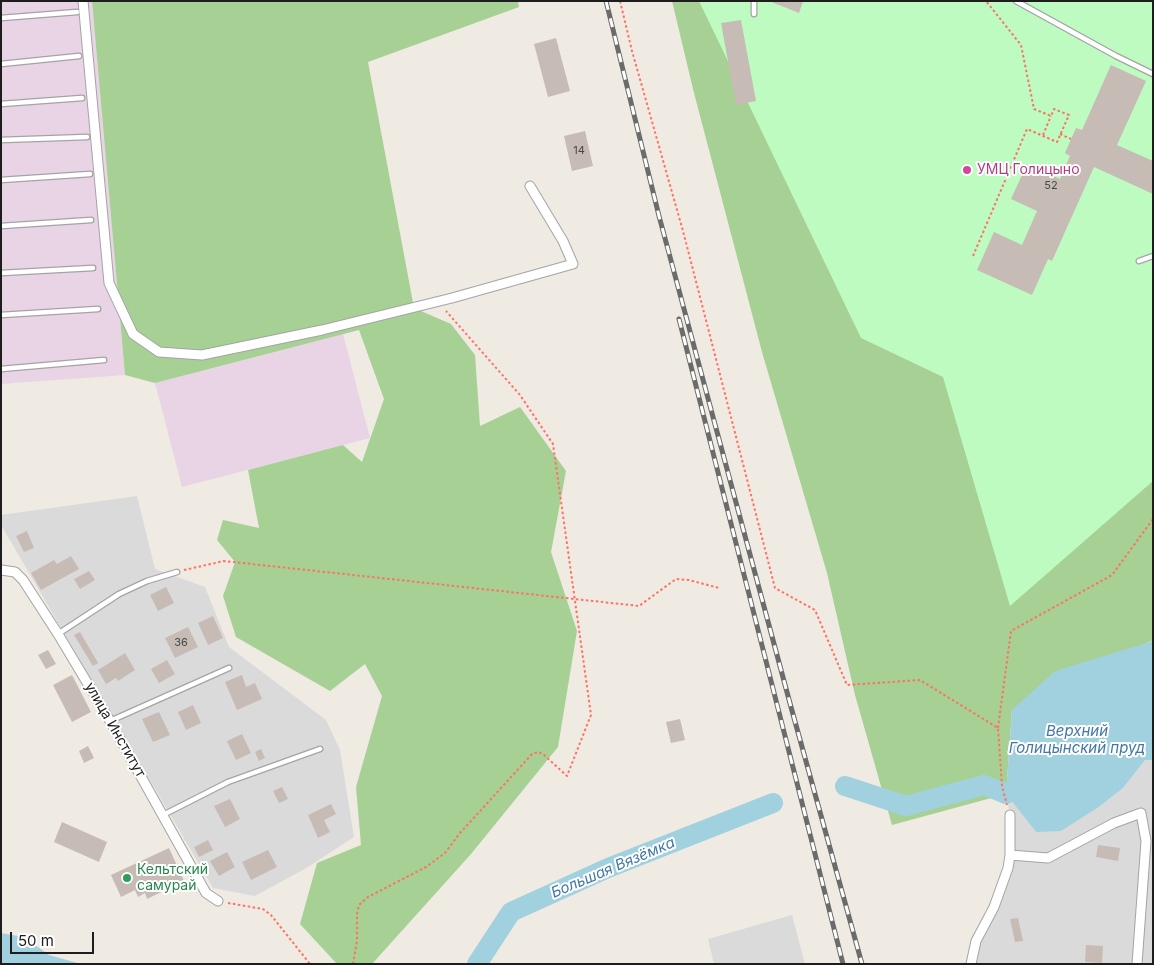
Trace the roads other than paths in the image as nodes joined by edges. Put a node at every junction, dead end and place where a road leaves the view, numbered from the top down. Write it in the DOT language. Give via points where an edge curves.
graph roads {
  1 [pos="83,1"];
  2 [pos="754,1"];
  3 [pos="1016,1"];
  4 [pos="77,12"];
  5 [pos="754,14"];
  6 [pos="1,18"];
  7 [pos="79,56"];
  8 [pos="1,64"];
  9 [pos="1153,74"];
  10 [pos="82,98"];
  11 [pos="1,104"];
  12 [pos="87,136"];
  13 [pos="1,140"];
  14 [pos="90,174"];
  15 [pos="1,180"];
  16 [pos="530,186"];
  17 [pos="91,220"];
  18 [pos="1,226"];
  19 [pos="1153,256"];
  20 [pos="1139,261"];
  21 [pos="93,268"];
  22 [pos="1,273"];
  23 [pos="98,310"];
  24 [pos="1,315"];
  25 [pos="104,360"];
  26 [pos="1,369"];
  27 [pos="1,570"];
  28 [pos="177,572"];
  29 [pos="58,634"];
  30 [pos="230,668"];
  31 [pos="110,721"];
  32 [pos="320,749"];
  33 [pos="163,815"];
  34 [pos="1010,815"];
  35 [pos="1010,855"];
  36 [pos="218,901"];
  37 [pos="971,964"];
  38 [pos="1136,964"];
  1 -- 16 [label="street" via="109,283 133,334 159,352 202,355 322,330 573,264"];
  2 -- 5 [label="lane"];
  3 -- 9 [label="lane"];
  4 -- 6 [label="lane"];
  7 -- 8 [label="lane"];
  10 -- 11 [label="lane"];
  12 -- 13 [label="lane"];
  14 -- 15 [label="lane"];
  17 -- 18 [label="lane"];
  19 -- 20 [label="lane"];
  21 -- 22 [label="lane"];
  23 -- 24 [label="lane"];
  25 -- 26 [label="lane"];
  27 -- 29 [label="street, улица Институт" via="14,572 23,580"];
  28 -- 29 [label="lane" via="119,594"];
  29 -- 31 [label="street, улица Институт"];
  30 -- 31 [label="lane"];
  31 -- 33 [label="street, улица Институт"];
  32 -- 33 [label="lane" via="228,782"];
  33 -- 36 [label="street, улица Институт" via="206,893"];
  34 -- 35 [label="street"];
  35 -- 37 [label="street" via="994,907 976,941"];
  35 -- 38 [label="street" via="1048,858 1114,823 1141,813 1146,841"];
}
